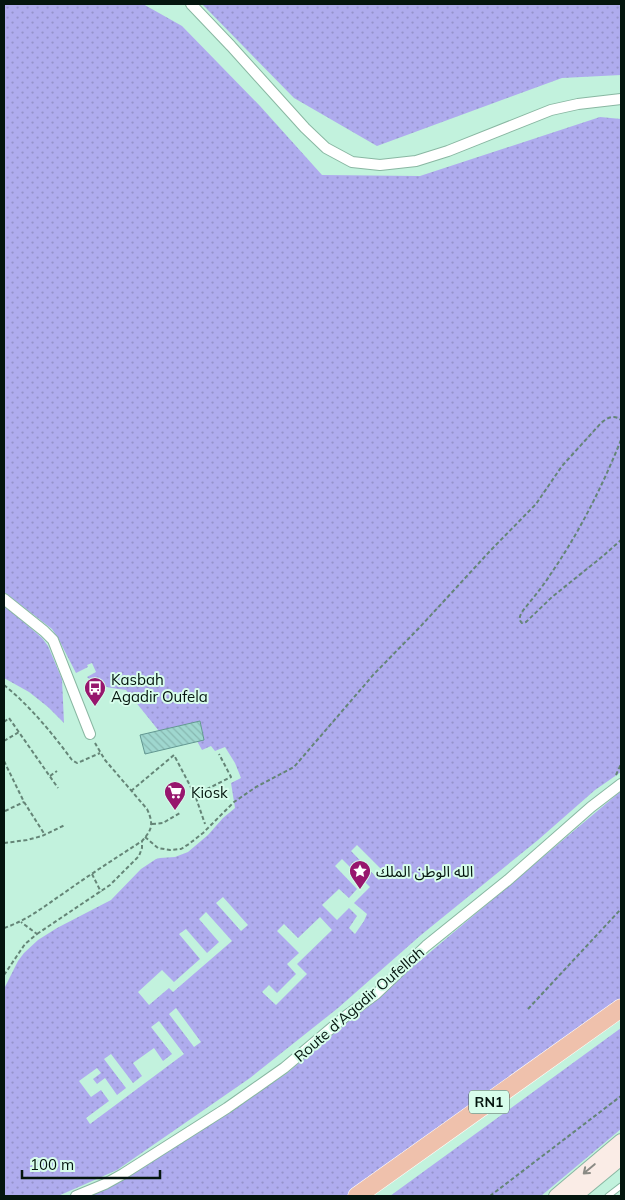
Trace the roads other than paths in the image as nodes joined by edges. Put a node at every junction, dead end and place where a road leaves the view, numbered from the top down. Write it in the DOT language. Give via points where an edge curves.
graph roads {
  1 [pos="191,4"];
  2 [pos="621,98"];
  3 [pos="4,599"];
  4 [pos="90,734"];
  5 [pos="621,784"];
  6 [pos="621,1008"];
  7 [pos="621,1022"];
  8 [pos="621,1141"];
  9 [pos="621,1158"];
  10 [pos="621,1186"];
  11 [pos="76,1196"];
  12 [pos="357,1196"];
  13 [pos="378,1196"];
  14 [pos="556,1196"];
  15 [pos="575,1196"];
  16 [pos="608,1196"];
  1 -- 2 [label="street" via="305,128 326,148 352,162 380,165 416,160 448,151 551,110"];
  3 -- 4 [label="street" via="53,640"];
  5 -- 11 [label="street, Route d'Agadir Oufellah" via="426,946 376,994 284,1068 124,1174"];
  6 -- 12 [label="highway, RN1"];
  7 -- 13 [label="highway, RN1"];
  8 -- 14 [label="street, one-way"];
  9 -- 15 [label="street"];
  10 -- 16 [label="lane"];
}
